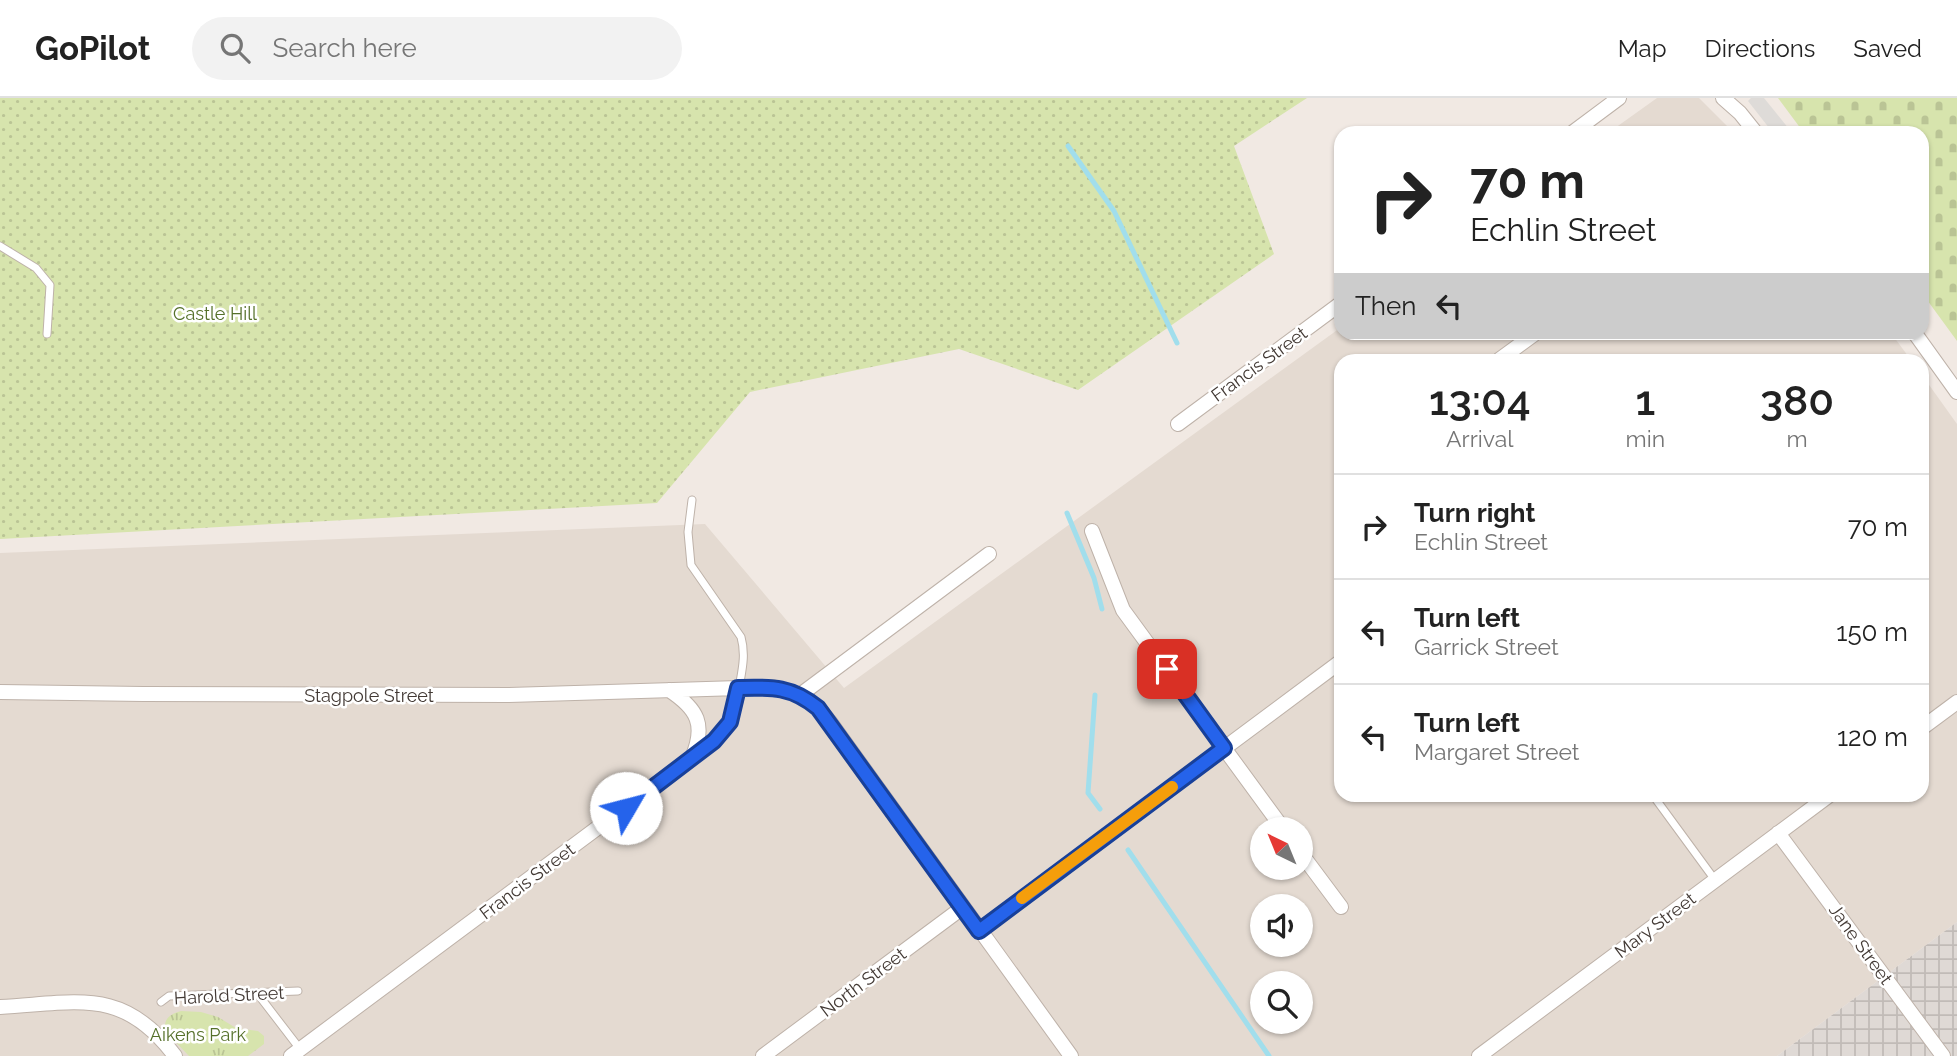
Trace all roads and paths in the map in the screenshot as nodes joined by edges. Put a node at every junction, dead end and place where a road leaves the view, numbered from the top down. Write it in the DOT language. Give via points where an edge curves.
graph roads {
  1 [pos="1619,98"];
  2 [pos="1723,98"];
  3 [pos="1581,126"];
  4 [pos="1750,126"];
  5 [pos="0,246"];
  6 [pos="1334,308"];
  7 [pos="47,334"];
  8 [pos="1526,340"];
  9 [pos="1507,354"];
  10 [pos="1929,361"];
  11 [pos="1957,392"];
  12 [pos="1178,424"];
  13 [pos="692,500"];
  14 [pos="1091,531"];
  15 [pos="989,554"];
  16 [pos="1334,666"];
  17 [pos="738,688"];
  18 [pos="669,690"];
  19 [pos="0,692"];
  20 [pos="800,695"];
  21 [pos="1957,702"];
  22 [pos="1929,723"];
  23 [pos="1224,748"];
  24 [pos="691,759"];
  25 [pos="1658,802"];
  26 [pos="1820,802"];
  27 [pos="1274,817"];
  28 [pos="1778,833"];
  29 [pos="1313,869"];
  30 [pos="1715,880"];
  31 [pos="1341,907"];
  32 [pos="962,908"];
  33 [pos="979,931"];
  34 [pos="298,991"];
  35 [pos="257,993"];
  36 [pos="161,1002"];
  37 [pos="0,1007"];
  38 [pos="296,1053"];
  39 [pos="175,1056"];
  40 [pos="763,1056"];
  41 [pos="1071,1056"];
  42 [pos="1479,1056"];
  43 [pos="1943,1056"];
  1 -- 3 [label="street"];
  2 -- 4 [label="street"];
  5 -- 7 [label="lane" via="36,268 50,285"];
  6 -- 12 [label="street, Francis Street"];
  8 -- 9 [label="street"];
  10 -- 11 [label="street"];
  13 -- 17 [label="lane" via="688,532 691,565 741,637 744,663"];
  14 -- 23 [label="street" via="1123,610"];
  15 -- 20 [label="street"];
  16 -- 23 [label="street"];
  17 -- 18 [label="street, Stagpole Street"];
  17 -- 20 [label="street, Stagpole Street" via="772,687"];
  17 -- 24 [label="street, Francis Street" via="730,722"];
  18 -- 19 [label="street, Stagpole Street" via="509,695"];
  18 -- 24 [label="street" via="691,708 700,728"];
  20 -- 32 [label="street" via="830,722"];
  21 -- 22 [label="street"];
  23 -- 27 [label="street"];
  23 -- 33 [label="street"];
  24 -- 38 [label="street, Francis Street"];
  25 -- 30 [label="lane"];
  26 -- 28 [label="street, Mary Street"];
  28 -- 30 [label="street, Mary Street"];
  28 -- 43 [label="street, Jane Street"];
  29 -- 31 [label="street"];
  30 -- 42 [label="street, Mary Street"];
  32 -- 33 [label="street"];
  32 -- 40 [label="street, North Street"];
  33 -- 41 [label="street"];
  34 -- 35 [label="lane, Harold Street"];
  35 -- 36 [label="lane, Harold Street" via="169,996"];
  35 -- 38 [label="lane"];
  37 -- 39 [label="street" via="107,1004 149,1025"];
}
